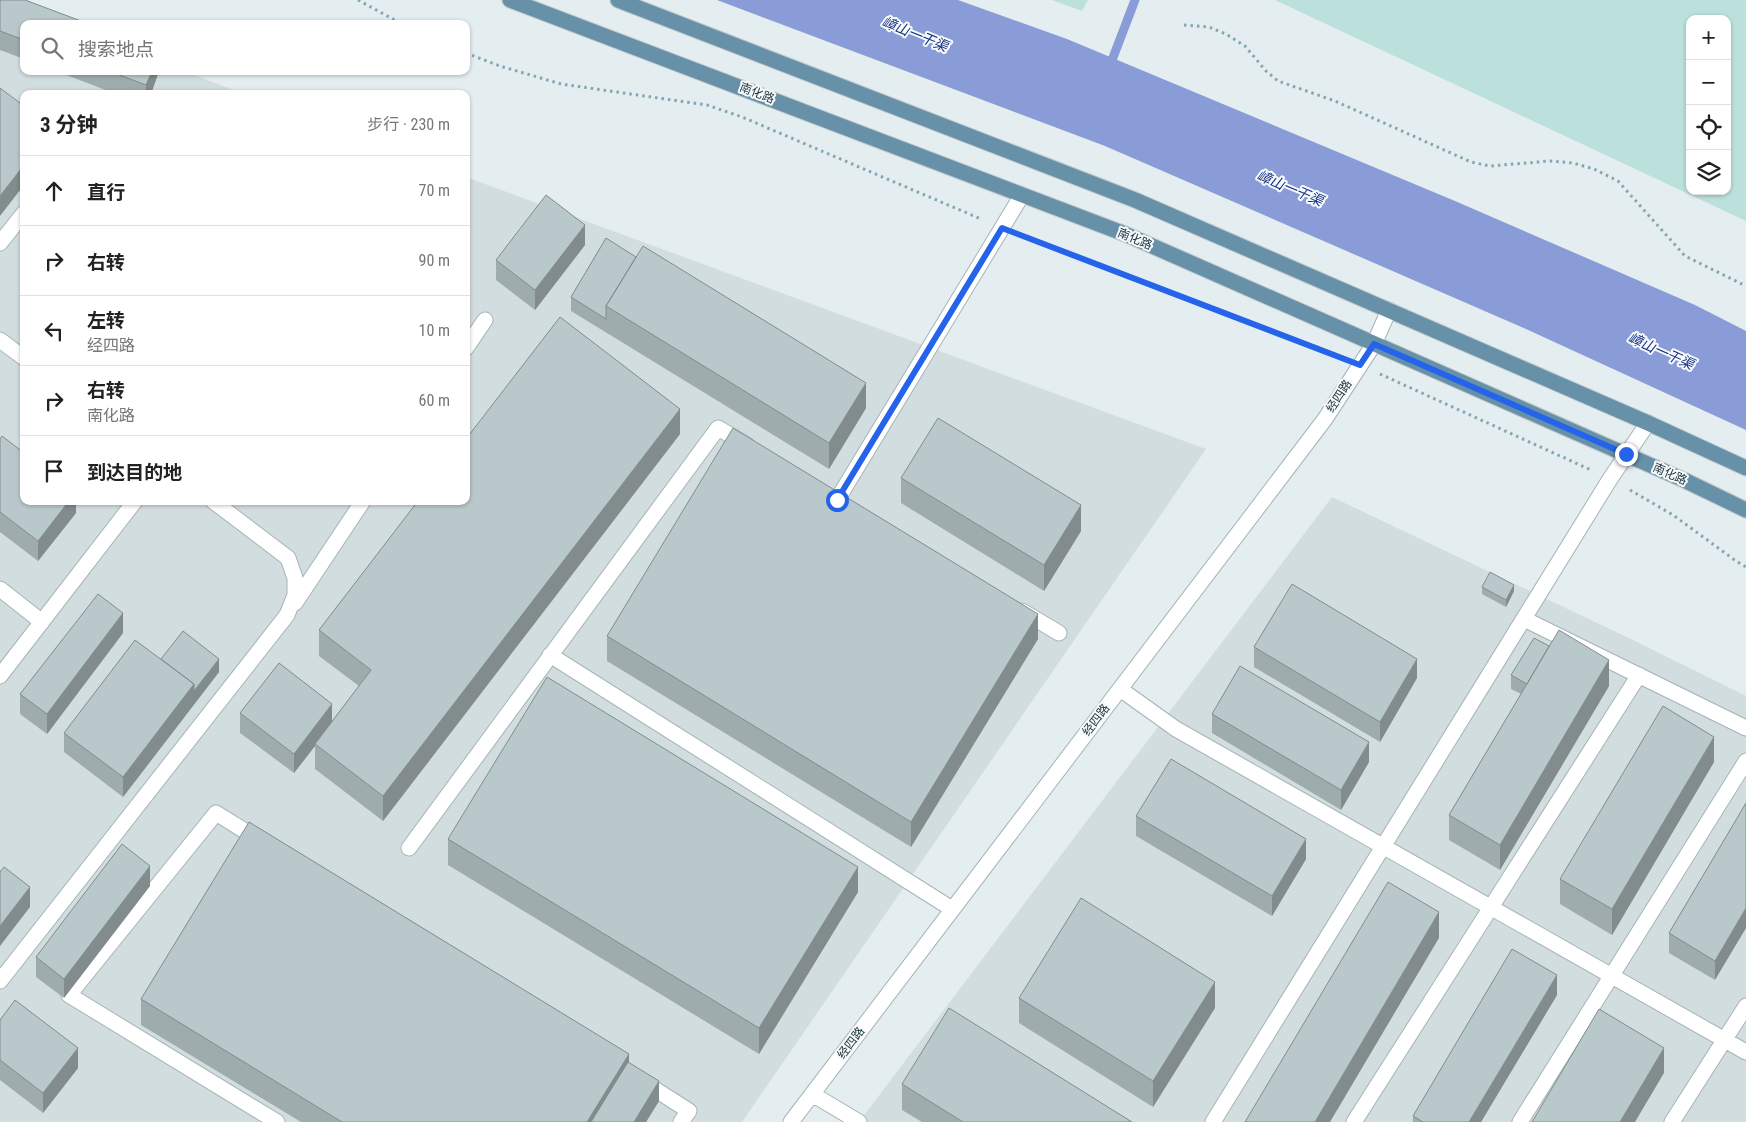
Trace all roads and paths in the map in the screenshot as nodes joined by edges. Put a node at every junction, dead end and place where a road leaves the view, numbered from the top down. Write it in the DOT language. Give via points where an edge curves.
graph roads {
  1 [pos="358,0"];
  2 [pos="510,0"];
  3 [pos="618,0"];
  4 [pos="395,20"];
  5 [pos="1184,25"];
  6 [pos="470,55"];
  7 [pos="1022,195"];
  8 [pos="20,218"];
  9 [pos="1002,228"];
  10 [pos="0,244"];
  11 [pos="1746,286"];
  12 [pos="1389,310"];
  13 [pos="485,320"];
  14 [pos="0,340"];
  15 [pos="470,342"];
  16 [pos="1374,344"];
  17 [pos="20,355"];
  18 [pos="1360,365"];
  19 [pos="1648,423"];
  20 [pos="760,453"];
  21 [pos="1626,454"];
  22 [pos="1746,468"];
  23 [pos="1610,479"];
  24 [pos="837,500"];
  25 [pos="131,505"];
  26 [pos="218,505"];
  27 [pos="361,505"];
  28 [pos="1746,510"];
  29 [pos="1746,566"];
  30 [pos="0,589"];
  31 [pos="1007,602"];
  32 [pos="287,615"];
  33 [pos="1524,619"];
  34 [pos="42,622"];
  35 [pos="1059,633"];
  36 [pos="550,655"];
  37 [pos="1639,675"];
  38 [pos="0,676"];
  39 [pos="1120,689"];
  40 [pos="1746,728"];
  41 [pos="1746,761"];
  42 [pos="1383,847"];
  43 [pos="409,848"];
  44 [pos="276,850"];
  45 [pos="1490,908"];
  46 [pos="952,910"];
  47 [pos="1612,976"];
  48 [pos="0,981"];
  49 [pos="1746,1006"];
  50 [pos="1724,1040"];
  51 [pos="1746,1052"];
  52 [pos="630,1074"];
  53 [pos="812,1094"];
  54 [pos="278,1122"];
  55 [pos="681,1122"];
  56 [pos="791,1122"];
  57 [pos="859,1122"];
  58 [pos="1213,1122"];
  59 [pos="1354,1122"];
  60 [pos="1520,1122"];
  61 [pos="1672,1122"];
  1 -- 4 [label="path"];
  2 -- 7 [label="main road, 南化路"];
  3 -- 12 [label="main road" via="1135,200"];
  5 -- 11 [label="path" via="1209,27 1226,34 1245,46 1278,81 1335,101 1471,162 1490,166 1550,161 1594,169 1618,181 1685,256"];
  6 -- 9 [label="path" via="560,84 707,105"];
  7 -- 9 [label="street"];
  7 -- 16 [label="main road, 南化路" via="1125,234"];
  8 -- 10 [label="street"];
  9 -- 18 [label="path"];
  9 -- 24 [label="street"];
  12 -- 16 [label="street, 经四路"];
  12 -- 19 [label="main road"];
  13 -- 15 [label="street"];
  14 -- 17 [label="street"];
  16 -- 18 [label="street, 经四路"];
  16 -- 21 [label="main road, 南化路"];
  18 -- 23 [label="path"];
  18 -- 39 [label="street, 经四路" via="1325,419"];
  19 -- 21 [label="street"];
  19 -- 22 [label="main road"];
  20 -- 36 [label="street" via="718,428"];
  21 -- 23 [label="street"];
  21 -- 28 [label="main road, 南化路"];
  23 -- 29 [label="path" via="1673,515"];
  23 -- 33 [label="street"];
  25 -- 34 [label="street"];
  26 -- 32 [label="street" via="288,558 296,578 295,595"];
  27 -- 32 [label="street"];
  30 -- 34 [label="street"];
  31 -- 35 [label="street"];
  32 -- 48 [label="street"];
  33 -- 37 [label="street"];
  33 -- 42 [label="street"];
  34 -- 38 [label="street"];
  36 -- 43 [label="street"];
  36 -- 46 [label="street"];
  37 -- 40 [label="street"];
  37 -- 45 [label="street"];
  39 -- 42 [label="street" via="1176,729"];
  39 -- 46 [label="street, 经四路"];
  41 -- 47 [label="street"];
  42 -- 45 [label="street"];
  42 -- 58 [label="street"];
  44 -- 54 [label="street" via="216,813 69,995"];
  45 -- 47 [label="street"];
  45 -- 59 [label="street"];
  46 -- 53 [label="street, 经四路"];
  47 -- 50 [label="street"];
  47 -- 60 [label="street"];
  49 -- 50 [label="street"];
  50 -- 51 [label="street"];
  50 -- 61 [label="street"];
  52 -- 55 [label="street" via="689,1111"];
  53 -- 56 [label="street, 经四路"];
  53 -- 57 [label="street"];
}
